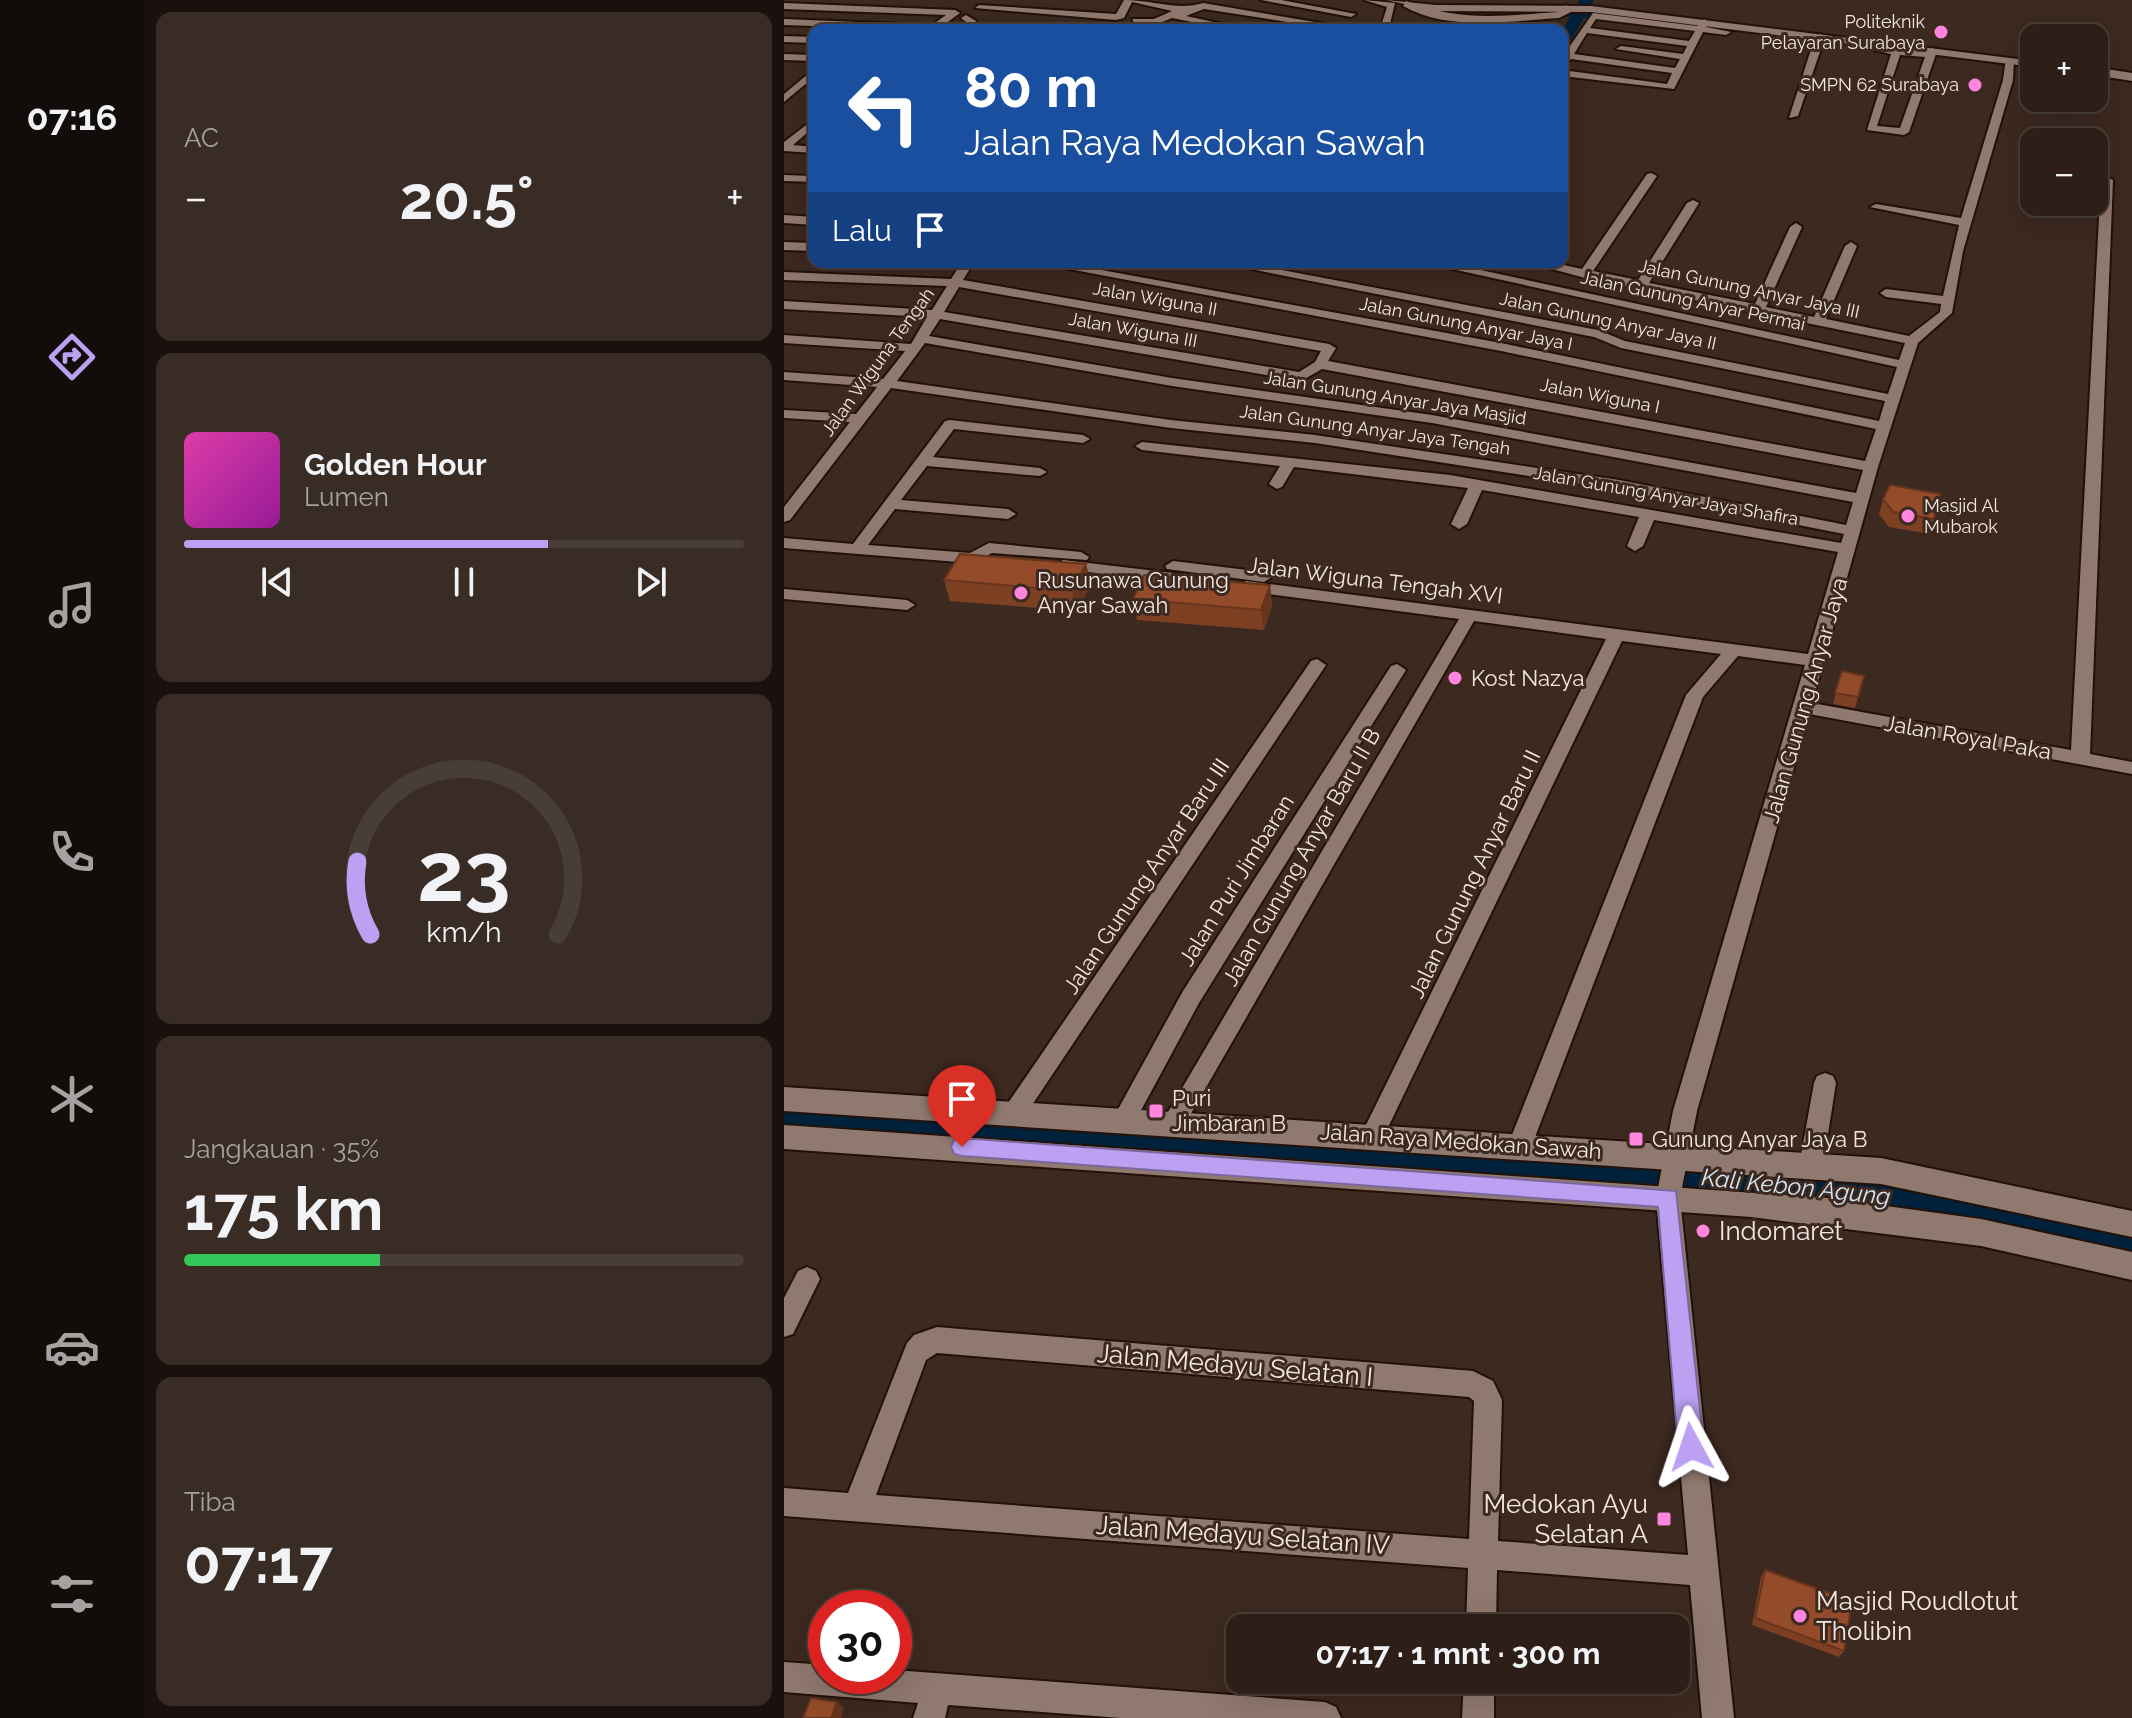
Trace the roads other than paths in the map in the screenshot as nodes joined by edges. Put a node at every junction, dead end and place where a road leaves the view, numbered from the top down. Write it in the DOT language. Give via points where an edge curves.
graph roads {
  1 [pos="1265,0"];
  2 [pos="1273,0"];
  3 [pos="1361,0"];
  4 [pos="1368,0"];
  5 [pos="1131,2"];
  6 [pos="1391,2"];
  7 [pos="1201,3"];
  8 [pos="1287,3"];
  9 [pos="981,4"];
  10 [pos="1110,4"];
  11 [pos="784,6"];
  12 [pos="1409,6"];
  13 [pos="1180,10"];
  14 [pos="1566,10"];
  15 [pos="966,18"];
  16 [pos="1500,18"];
  17 [pos="1135,21"];
  18 [pos="784,22"];
  19 [pos="1033,22"];
  20 [pos="827,24"];
  21 [pos="941,24"];
  22 [pos="958,24"];
  23 [pos="970,24"];
  24 [pos="1052,24"];
  25 [pos="1211,24"];
  26 [pos="1322,24"];
  27 [pos="1386,24"];
  28 [pos="1495,24"];
  29 [pos="1702,26"];
  30 [pos="1584,30"];
  31 [pos="1726,32"];
  32 [pos="1820,37"];
  33 [pos="784,39"];
  34 [pos="808,40"];
  35 [pos="1576,43"];
  36 [pos="1692,44"];
  37 [pos="1592,45"];
  38 [pos="1607,47"];
  39 [pos="1897,49"];
  40 [pos="1879,50"];
  41 [pos="1931,53"];
  42 [pos="784,57"];
  43 [pos="1685,57"];
  44 [pos="808,58"];
  45 [pos="1568,59"];
  46 [pos="2009,60"];
  47 [pos="2020,62"];
  48 [pos="1568,67"];
  49 [pos="1568,68"];
  50 [pos="1678,71"];
  51 [pos="2108,73"];
  52 [pos="808,74"];
  53 [pos="797,75"];
  54 [pos="808,77"];
  55 [pos="2132,77"];
  56 [pos="786,96"];
  57 [pos="1793,116"];
  58 [pos="808,127"];
  59 [pos="786,144"];
  60 [pos="808,145"];
  61 [pos="808,147"];
  62 [pos="784,166"];
  63 [pos="1651,176"];
  64 [pos="784,178"];
  65 [pos="808,179"];
  66 [pos="1693,203"];
  67 [pos="1876,207"];
  68 [pos="2105,216"];
  69 [pos="785,221"];
  70 [pos="808,221"];
  71 [pos="1967,223"];
  72 [pos="1796,227"];
  73 [pos="784,246"];
  74 [pos="1851,246"];
  75 [pos="808,247"];
  76 [pos="885,268"];
  77 [pos="965,268"];
  78 [pos="1071,268"];
  79 [pos="1252,268"];
  80 [pos="1454,268"];
  81 [pos="1558,268"];
  82 [pos="1585,274"];
  83 [pos="784,276"];
  84 [pos="877,279"];
  85 [pos="956,283"];
  86 [pos="1641,285"];
  87 [pos="1886,293"];
  88 [pos="1949,301"];
  89 [pos="784,305"];
  90 [pos="1759,309"];
  91 [pos="935,314"];
  92 [pos="1818,322"];
  93 [pos="784,339"];
  94 [pos="1912,341"];
  95 [pos="918,343"];
  96 [pos="1320,364"];
  97 [pos="1905,365"];
  98 [pos="784,376"];
  99 [pos="889,384"];
  100 [pos="1894,399"];
  101 [pos="786,416"];
  102 [pos="863,419"];
  103 [pos="1885,427"];
  104 [pos="1083,439"];
  105 [pos="1142,446"];
  106 [pos="1290,460"];
  107 [pos="923,461"];
  108 [pos="1871,467"];
  109 [pos="1040,472"];
  110 [pos="1277,484"];
  111 [pos="1477,484"];
  112 [pos="1863,499"];
  113 [pos="891,504"];
  114 [pos="1649,512"];
  115 [pos="1008,514"];
  116 [pos="784,517"];
  117 [pos="1459,524"];
  118 [pos="1854,531"];
  119 [pos="784,543"];
  120 [pos="1635,546"];
  121 [pos="857,549"];
  122 [pos="1849,549"];
  123 [pos="973,558"];
  124 [pos="784,594"];
  125 [pos="907,605"];
  126 [pos="1470,614"];
  127 [pos="1617,634"];
  128 [pos="1734,650"];
  129 [pos="1817,656"];
  130 [pos="1317,665"];
  131 [pos="1397,670"];
  132 [pos="1804,707"];
  133 [pos="2080,758"];
  134 [pos="2132,768"];
  135 [pos="1825,1083"];
  136 [pos="784,1099"];
  137 [pos="1014,1113"];
  138 [pos="1124,1120"];
  139 [pos="1173,1124"];
  140 [pos="1373,1135"];
  141 [pos="784,1137"];
  142 [pos="1520,1145"];
  143 [pos="1811,1166"];
  144 [pos="1671,1178"];
  145 [pos="2131,1217"];
  146 [pos="2132,1266"];
  147 [pos="807,1279"];
  148 [pos="784,1325"];
  149 [pos="784,1502"];
  150 [pos="857,1507"];
  151 [pos="1485,1553"];
  152 [pos="1702,1571"];
  153 [pos="1482,1614"];
  154 [pos="784,1677"];
  155 [pos="1479,1694"];
  156 [pos="933,1704"];
  157 [pos="1325,1718"];
  158 [pos="1478,1718"];
  159 [pos="1718,1718"];
  1 -- 8 [label="street"];
  2 -- 8 [label="street"];
  3 -- 8 [label="street" via="1348,17"];
  4 -- 6 [label="street"];
  5 -- 9 [label="street" via="1116,17"];
  5 -- 10 [label="street"];
  5 -- 13 [label="street"];
  6 -- 12 [label="street"];
  6 -- 27 [label="street"];
  7 -- 13 [label="street"];
  7 -- 25 [label="street" via="1176,18"];
  7 -- 26 [label="street"];
  9 -- 15 [label="street"];
  11 -- 21 [label="street" via="955,15"];
  12 -- 14 [label="street"];
  12 -- 16 [label="street" via="1441,16"];
  13 -- 17 [label="street" via="1157,21"];
  14 -- 16 [label="street"];
  14 -- 29 [label="street"];
  15 -- 22 [label="street"];
  15 -- 23 [label="street"];
  16 -- 28 [label="street"];
  18 -- 20 [label="street"];
  19 -- 24 [label="street"];
  29 -- 30 [label="street" via="1597,16 1590,17"];
  29 -- 31 [label="street"];
  29 -- 32 [label="street"];
  29 -- 36 [label="street"];
  30 -- 35 [label="street"];
  30 -- 36 [label="street"];
  32 -- 39 [label="street"];
  32 -- 57 [label="street"];
  33 -- 34 [label="street"];
  35 -- 37 [label="street"];
  35 -- 45 [label="street"];
  36 -- 43 [label="street"];
  38 -- 43 [label="street"];
  39 -- 40 [label="street"];
  39 -- 41 [label="street"];
  39 -- 41 [label="street" via="1871,128 1904,132"];
  41 -- 46 [label="street"];
  42 -- 44 [label="street"];
  43 -- 50 [label="street"];
  46 -- 47 [label="street"];
  46 -- 71 [label="street" via="2008,80"];
  48 -- 50 [label="street"];
  49 -- 50 [label="street" via="1670,86"];
  51 -- 55 [label="street"];
  52 -- 53 [label="street"];
  54 -- 56 [label="street"];
  58 -- 59 [label="street"];
  59 -- 60 [label="street"];
  61 -- 62 [label="street"];
  63 -- 82 [label="street"];
  64 -- 65 [label="street"];
  66 -- 86 [label="street"];
  67 -- 71 [label="street"];
  68 -- 133 [label="street"];
  69 -- 70 [label="street"];
  71 -- 88 [label="street"];
  72 -- 90 [label="street"];
  73 -- 75 [label="street"];
  74 -- 92 [label="street"];
  76 -- 84 [label="street"];
  77 -- 85 [label="street, Jalan Wiguna Tengah"];
  78 -- 103 [label="street, Jalan Gunung Anyar Jaya I" via="1501,347"];
  79 -- 100 [label="street, Jalan Gunung Anyar Jaya II" via="1598,334 1621,344"];
  80 -- 97 [label="street, Jalan Gunung Anyar Permai"];
  81 -- 82 [label="street, Jalan Gunung Anyar Jaya III"];
  82 -- 86 [label="street, Jalan Gunung Anyar Jaya III"];
  83 -- 84 [label="street"];
  84 -- 85 [label="street"];
  85 -- 91 [label="street, Jalan Wiguna Tengah"];
  85 -- 96 [label="street, Jalan Wiguna II" via="1326,346"];
  86 -- 90 [label="street, Jalan Gunung Anyar Jaya III"];
  87 -- 88 [label="street"];
  88 -- 94 [label="street" via="1943,317"];
  89 -- 91 [label="street, Jalan Wiguna III"];
  90 -- 92 [label="street, Jalan Gunung Anyar Jaya III"];
  91 -- 95 [label="street, Jalan Wiguna Tengah"];
  91 -- 96 [label="street, Jalan Wiguna III" via="1301,377"];
  92 -- 94 [label="street, Jalan Gunung Anyar Jaya III"];
  93 -- 95 [label="street, Jalan Gunung Anyar Jaya Masjid"];
  94 -- 97 [label="street, Jalan Gunung Anyar Jaya"];
  95 -- 99 [label="street, Jalan Wiguna Tengah"];
  95 -- 112 [label="street, Jalan Gunung Anyar Jaya Masjid" via="1432,419"];
  96 -- 108 [label="street, Jalan Wiguna I"];
  97 -- 100 [label="street, Jalan Gunung Anyar Jaya"];
  98 -- 99 [label="street, Jalan Gunung Anyar Jaya Tengah"];
  99 -- 102 [label="street, Jalan Wiguna Tengah"];
  99 -- 118 [label="street, Jalan Gunung Anyar Jaya Tengah" via="1619,485"];
  100 -- 103 [label="street, Jalan Gunung Anyar Jaya"];
  101 -- 102 [label="street"];
  102 -- 116 [label="street, Jalan Wiguna Tengah"];
  103 -- 108 [label="street, Jalan Gunung Anyar Jaya"];
  104 -- 107 [label="street" via="956,423 945,427"];
  105 -- 106 [label="street, Jalan Gunung Anyar Jaya Shafira"];
  106 -- 110 [label="street"];
  106 -- 111 [label="street, Jalan Gunung Anyar Jaya Shafira"];
  107 -- 109 [label="street"];
  107 -- 113 [label="street"];
  108 -- 112 [label="street, Jalan Gunung Anyar Jaya"];
  111 -- 114 [label="street, Jalan Gunung Anyar Jaya Shafira"];
  111 -- 117 [label="street"];
  112 -- 118 [label="street, Jalan Gunung Anyar Jaya"];
  113 -- 115 [label="street"];
  113 -- 121 [label="street"];
  114 -- 120 [label="street"];
  114 -- 122 [label="street, Jalan Gunung Anyar Jaya Shafira"];
  118 -- 122 [label="street, Jalan Gunung Anyar Jaya"];
  119 -- 121 [label="street, Jalan Wiguna Tengah XVI"];
  121 -- 123 [label="street, Jalan Wiguna Tengah XVI"];
  122 -- 129 [label="street, Jalan Gunung Anyar Jaya"];
  123 -- 126 [label="street, Jalan Wiguna Tengah XVI"];
  123 -- 129 [label="street" via="993,548 1224,572"];
  124 -- 125 [label="street"];
  126 -- 127 [label="street, Jalan Wiguna Tengah XVI"];
  126 -- 139 [label="street, Jalan Gunung Anyar Baru II B"];
  127 -- 128 [label="street, Jalan Wiguna Tengah XVI"];
  127 -- 140 [label="street, Jalan Gunung Anyar Baru II"];
  128 -- 129 [label="street, Jalan Wiguna Tengah XVI"];
  128 -- 142 [label="street" via="1695,695"];
  129 -- 132 [label="street, Jalan Gunung Anyar Jaya"];
  130 -- 137 [label="street, Jalan Gunung Anyar Baru III"];
  131 -- 138 [label="street, Jalan Puri Jimbaran" via="1191,997"];
  132 -- 133 [label="street, Jalan Royal Paka"];
  132 -- 144 [label="street, Jalan Gunung Anyar Jaya" via="1712,1015"];
  133 -- 134 [label="street, Jalan Royal Paka"];
  135 -- 143 [label="street"];
  136 -- 137 [label="street, Jalan Raya Medokan Sawah"];
  137 -- 138 [label="street, Jalan Raya Medokan Sawah"];
  138 -- 139 [label="street, Jalan Raya Medokan Sawah"];
  139 -- 140 [label="street, Jalan Raya Medokan Sawah"];
  140 -- 142 [label="street, Jalan Raya Medokan Sawah"];
  141 -- 144 [label="street, Jalan Raya Medokan Sawah"];
  142 -- 144 [label="street, Jalan Raya Medokan Sawah"];
  143 -- 144 [label="street, Jalan Raya Medokan Sawah"];
  143 -- 145 [label="street, Jalan Raya Medokan Sawah" via="1907,1174"];
  144 -- 146 [label="street, Jalan Raya Medokan Sawah" via="2052,1244"];
  144 -- 152 [label="street"];
  147 -- 148 [label="street"];
  149 -- 150 [label="street, Jalan Medayu Selatan IV"];
  150 -- 151 [label="street, Jalan Medayu Selatan IV"];
  150 -- 151 [label="street, Jalan Medayu Selatan I" via="916,1352 937,1340 1473,1384 1488,1400"];
  151 -- 152 [label="street, Jalan Medayu Selatan IV"];
  151 -- 153 [label="street, Jalan Medayu Selatan I"];
  152 -- 159 [label="street"];
  154 -- 156 [label="street"];
  155 -- 158 [label="street"];
  156 -- 157 [label="street"];
}
